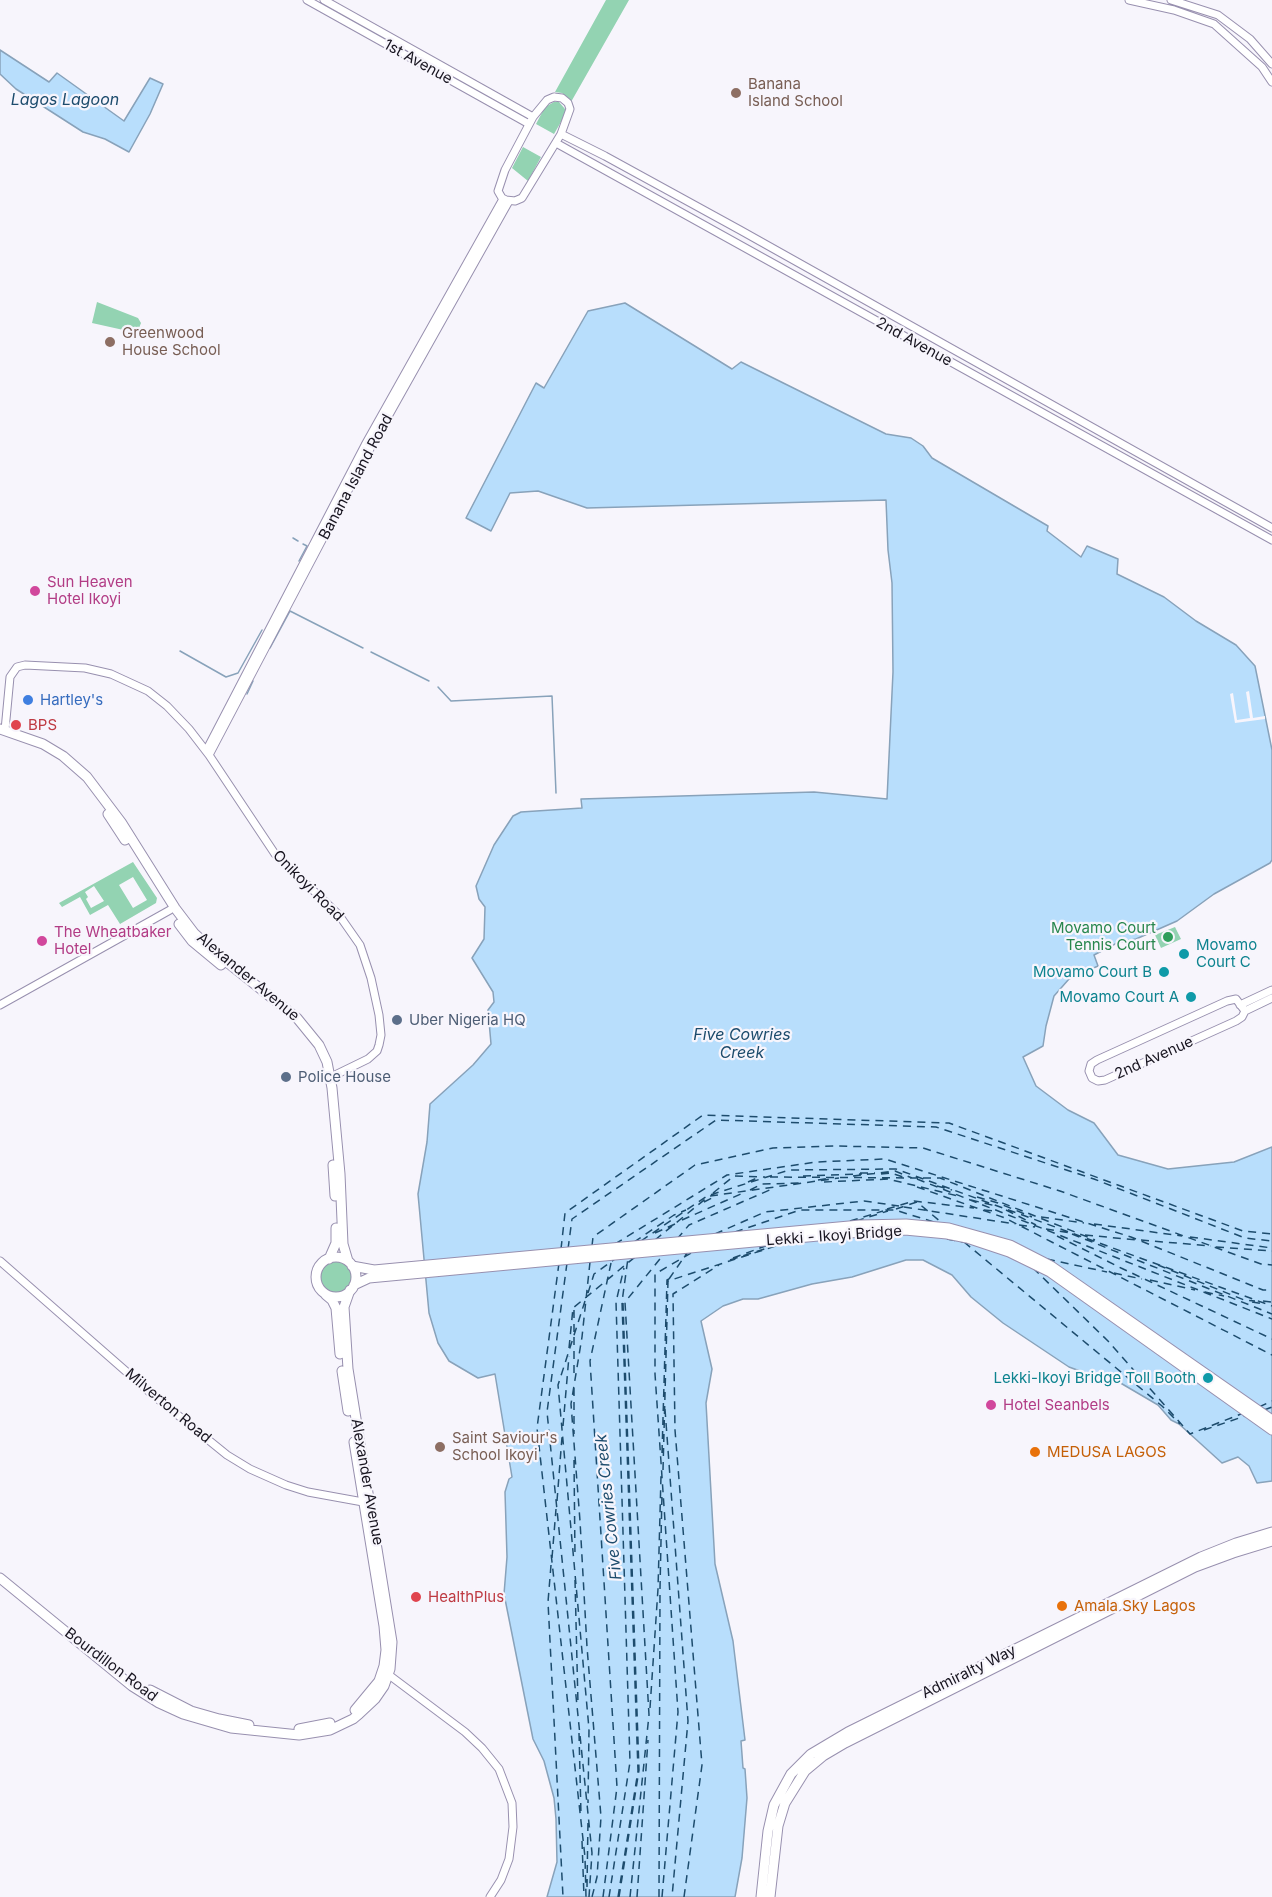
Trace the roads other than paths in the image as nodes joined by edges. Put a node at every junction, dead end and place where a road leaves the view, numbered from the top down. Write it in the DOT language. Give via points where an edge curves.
graph roads {
  1 [pos="307,0"];
  2 [pos="324,0"];
  3 [pos="1129,0"];
  4 [pos="1171,0"];
  5 [pos="1272,64"];
  6 [pos="1272,82"];
  7 [pos="533,117"];
  8 [pos="529,124"];
  9 [pos="561,134"];
  10 [pos="556,143"];
  11 [pos="506,200"];
  12 [pos="1272,528"];
  13 [pos="1272,540"];
  14 [pos="2,732"];
  15 [pos="208,753"];
  16 [pos="170,910"];
  17 [pos="1272,990"];
  18 [pos="1272,998"];
  19 [pos="0,1005"];
  20 [pos="1242,1008"];
  21 [pos="331,1077"];
  22 [pos="329,1259"];
  23 [pos="0,1261"];
  24 [pos="350,1264"];
  25 [pos="375,1273"];
  26 [pos="352,1288"];
  27 [pos="326,1294"];
  28 [pos="1272,1420"];
  29 [pos="1272,1430"];
  30 [pos="363,1502"];
  31 [pos="1272,1532"];
  32 [pos="1272,1541"];
  33 [pos="378,1566"];
  34 [pos="0,1571"];
  35 [pos="0,1578"];
  36 [pos="385,1675"];
  37 [pos="490,1897"];
  38 [pos="761,1897"];
  39 [pos="770,1897"];
  1 -- 8 [label="street, 1st Avenue"];
  2 -- 7 [label="street, 1st Avenue"];
  3 -- 6 [label="street" via="1214,24 1262,67"];
  4 -- 5 [label="street" via="1218,15 1250,39"];
  7 -- 8 [label="street"];
  7 -- 9 [label="street" via="547,100 562,98 570,109"];
  8 -- 11 [label="street" via="498,187"];
  9 -- 10 [label="street"];
  9 -- 12 [label="street, 2nd Avenue"];
  10 -- 11 [label="street" via="522,198"];
  10 -- 13 [label="street, 2nd Avenue"];
  11 -- 15 [label="street, Banana Island Road" via="365,445"];
  14 -- 15 [label="street, Onikoyi Road" via="10,676 17,667 85,668 111,674 148,691 167,706"];
  14 -- 16 [label="main road, Alexander Avenue" via="49,753 82,781"];
  14 -- 21 [label="main road, Alexander Avenue" via="53,749 87,777 121,822 184,921 205,944 303,1024 319,1045"];
  15 -- 21 [label="street, Onikoyi Road" via="275,854 339,915 360,945 371,978 381,1035 373,1055"];
  16 -- 19 [label="street"];
  16 -- 22 [label="main road, Alexander Avenue" via="201,949 299,1029 321,1063 336,1211 336,1243"];
  17 -- 20 [label="street, 2nd Avenue"];
  18 -- 20 [label="street, 2nd Avenue"];
  20 -- 20 [label="street, 2nd Avenue" via="1236,999 1227,1001 1097,1060 1089,1071 1092,1078 1105,1080 1236,1021 1242,1017"];
  21 -- 24 [label="main road, Alexander Avenue" via="343,1244"];
  22 -- 24 [label="main road" via="339,1258"];
  22 -- 27 [label="main road" via="320,1265 316,1276 318,1287"];
  23 -- 30 [label="street, Milverton Road" via="227,1455 286,1485"];
  24 -- 25 [label="main road"];
  24 -- 26 [label="main road" via="355,1275"];
  25 -- 26 [label="main road"];
  25 -- 28 [label="main road, Lekki - Ikoyi Bridge" via="860,1225 949,1228 1000,1242 1051,1266"];
  25 -- 29 [label="main road, Lekki - Ikoyi Bridge" via="861,1232 905,1230 947,1234 998,1248 1050,1272"];
  26 -- 27 [label="main road" via="341,1296"];
  26 -- 33 [label="main road, Alexander Avenue" via="344,1307 348,1369"];
  27 -- 30 [label="main road, Alexander Avenue" via="336,1308 340,1360"];
  30 -- 33 [label="main road, Alexander Avenue"];
  31 -- 38 [label="main road, Admiralty Way" via="1190,1562 811,1754 791,1774 774,1805"];
  32 -- 39 [label="main road, Admiralty Way" via="1195,1567 823,1756 805,1771 785,1803 778,1826"];
  33 -- 36 [label="main road, Alexander Avenue" via="392,1642"];
  34 -- 36 [label="main road, Bourdillon Road" via="136,1682 191,1711 219,1719 282,1729 326,1725 355,1710"];
  35 -- 36 [label="main road, Bourdillon Road" via="148,1697 183,1714 225,1727 284,1734 330,1730 370,1704 380,1692"];
  36 -- 37 [label="street" via="474,1740 504,1780 512,1803 512,1843 501,1880"];
}
